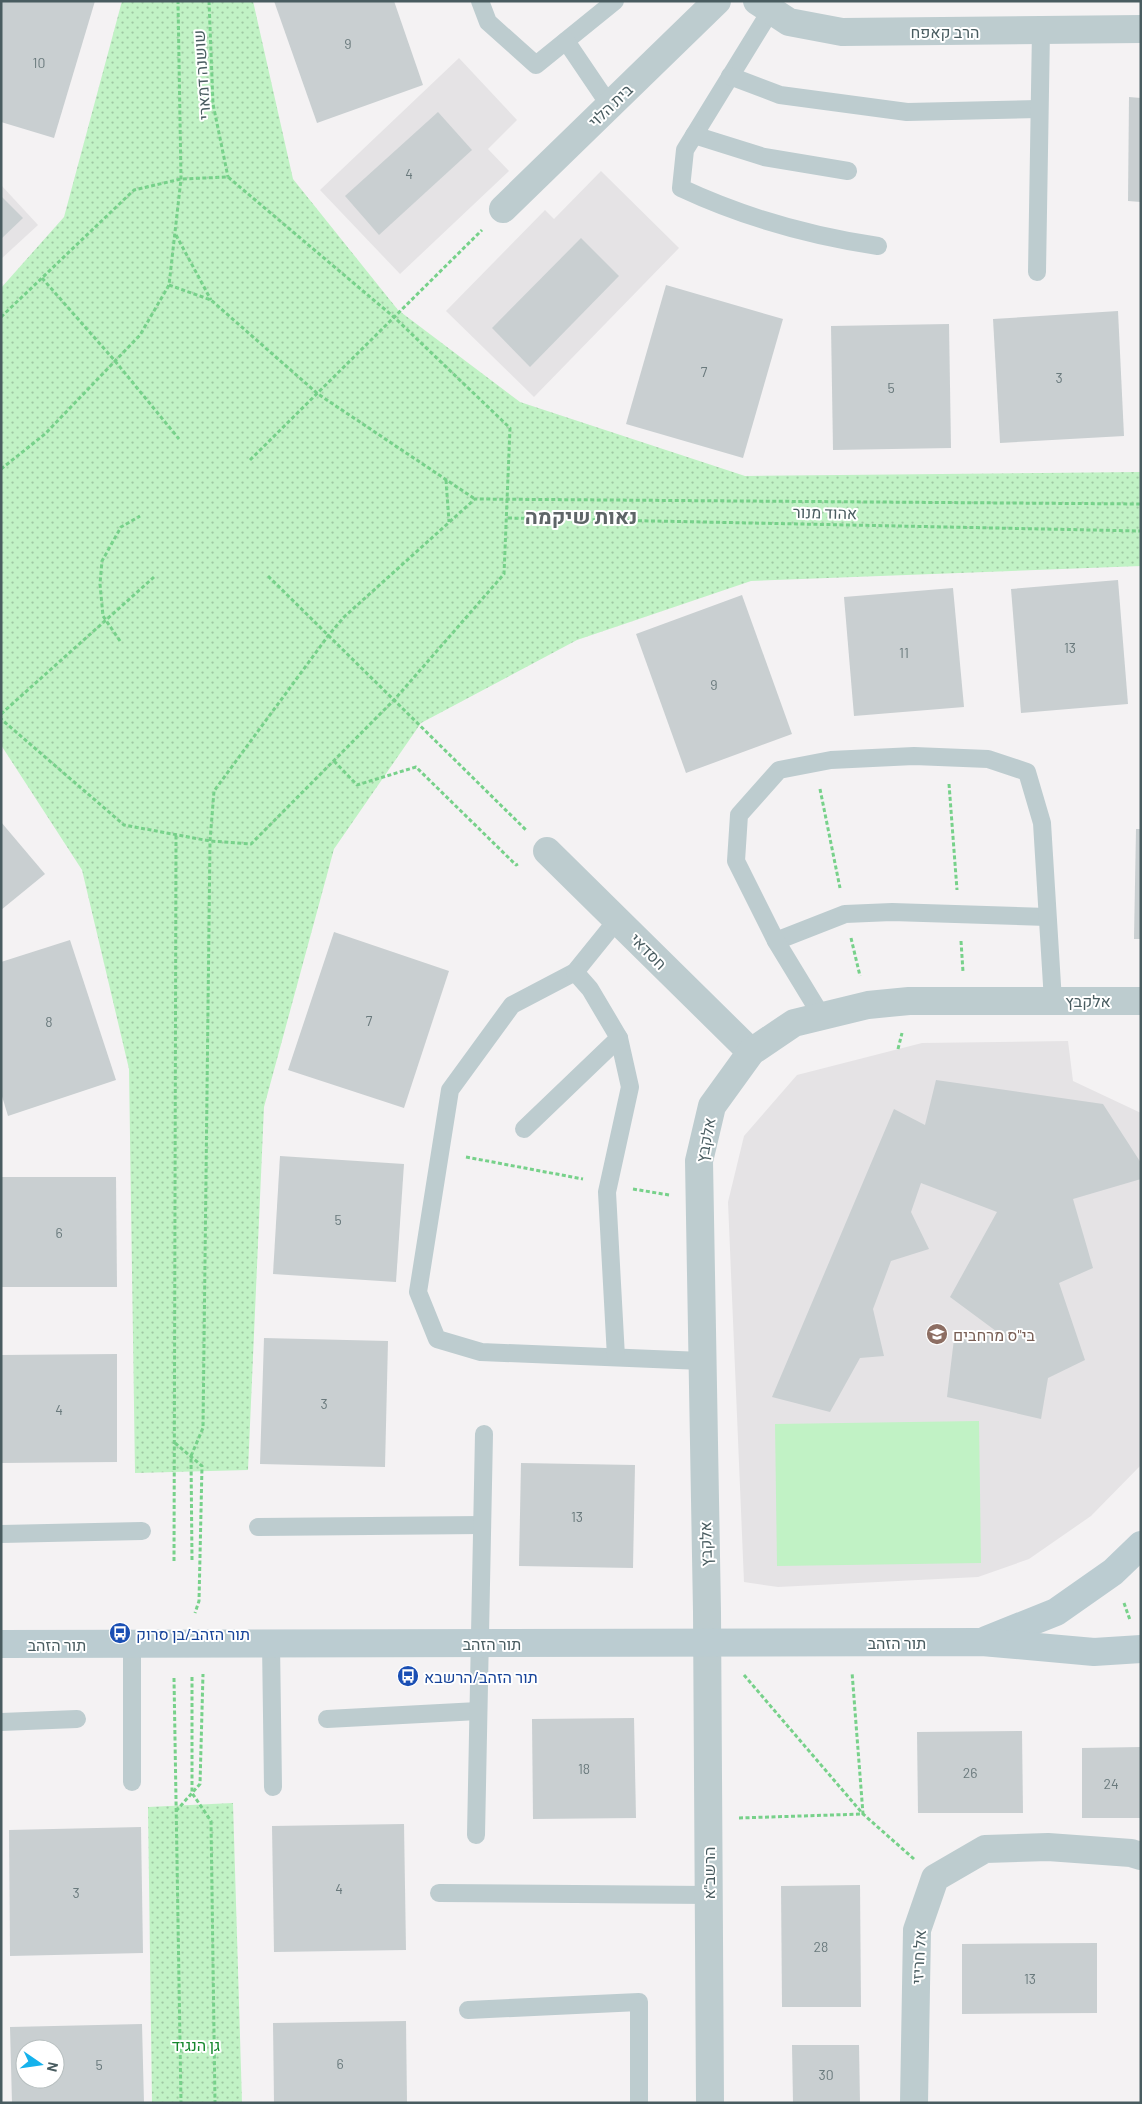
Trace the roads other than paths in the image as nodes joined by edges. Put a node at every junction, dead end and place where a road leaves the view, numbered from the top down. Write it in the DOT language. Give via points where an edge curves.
graph roads {
  1 [pos="480,1"];
  2 [pos="615,1"];
  3 [pos="717,1"];
  4 [pos="764,6"];
  5 [pos="1141,29"];
  6 [pos="1041,30"];
  7 [pos="566,41"];
  8 [pos="730,76"];
  9 [pos="610,106"];
  10 [pos="1038,109"];
  11 [pos="694,135"];
  12 [pos="848,172"];
  13 [pos="503,209"];
  14 [pos="878,246"];
  15 [pos="1037,272"];
  16 [pos="547,851"];
  17 [pos="1047,917"];
  18 [pos="617,920"];
  19 [pos="776,941"];
  20 [pos="575,972"];
  21 [pos="1141,1000"];
  22 [pos="1053,1001"];
  23 [pos="821,1015"];
  24 [pos="619,1038"];
  25 [pos="751,1052"];
  26 [pos="524,1129"];
  27 [pos="616,1357"];
  28 [pos="702,1361"];
  29 [pos="484,1434"];
  30 [pos="482,1525"];
  31 [pos="258,1527"];
  32 [pos="142,1531"];
  33 [pos="1,1534"];
  34 [pos="1141,1545"];
  35 [pos="707,1642"];
  36 [pos="982,1642"];
  37 [pos="271,1643"];
  38 [pos="479,1643"];
  39 [pos="1,1644"];
  40 [pos="132,1644"];
  41 [pos="1140,1649"];
  42 [pos="478,1711"];
  43 [pos="77,1719"];
  44 [pos="327,1719"];
  45 [pos="1,1722"];
  46 [pos="132,1782"];
  47 [pos="273,1787"];
  48 [pos="476,1835"];
  49 [pos="1141,1856"];
  50 [pos="439,1893"];
  51 [pos="708,1895"];
  52 [pos="468,2010"];
  53 [pos="639,2103"];
  54 [pos="710,2103"];
  55 [pos="914,2103"];
  1 -- 7 [label="lane" via="488,22 536,65"];
  2 -- 7 [label="lane"];
  3 -- 9 [label="street, בית הלוי"];
  4 -- 6 [label="street, הרב קאפח" via="789,22 842,32"];
  4 -- 8 [label="lane"];
  5 -- 6 [label="street, הרב קאפח"];
  6 -- 10 [label="lane"];
  7 -- 9 [label="lane"];
  8 -- 10 [label="lane" via="780,95 907,112"];
  8 -- 11 [label="lane"];
  9 -- 13 [label="street, בית הלוי"];
  10 -- 15 [label="lane"];
  11 -- 12 [label="lane" via="764,157"];
  11 -- 14 [label="lane" via="685,150 681,188 722,207 841,240"];
  16 -- 18 [label="street, חסדאי"];
  17 -- 19 [label="lane" via="892,912 845,914"];
  17 -- 19 [label="lane" via="1042,823 1028,772 988,759 831,760 779,770 739,815 736,860"];
  17 -- 22 [label="lane"];
  18 -- 20 [label="lane"];
  18 -- 25 [label="street, חסדאי"];
  19 -- 23 [label="lane"];
  20 -- 24 [label="lane" via="590,989"];
  20 -- 27 [label="lane" via="512,1005 450,1090 418,1292 437,1339 480,1352"];
  21 -- 22 [label="street, אלקבץ"];
  22 -- 23 [label="street, אלקבץ" via="909,1002"];
  23 -- 25 [label="street, אלקבץ" via="794,1023"];
  24 -- 26 [label="lane"];
  24 -- 27 [label="lane" via="630,1087 609,1183"];
  25 -- 28 [label="street, אלקבץ" via="712,1106 698,1161"];
  27 -- 28 [label="lane"];
  28 -- 35 [label="street, אלקבץ"];
  29 -- 30 [label="lane"];
  30 -- 31 [label="lane"];
  30 -- 38 [label="lane"];
  32 -- 33 [label="lane"];
  34 -- 36 [label="street, תור הזהב" via="1113,1572 1056,1612"];
  35 -- 36 [label="street, תור הזהב"];
  35 -- 38 [label="street, תור הזהב"];
  35 -- 51 [label="street, הרשב\"א"];
  36 -- 41 [label="street, תור הזהב" via="1094,1652"];
  37 -- 38 [label="street, תור הזהב"];
  37 -- 40 [label="street, תור הזהב"];
  37 -- 47 [label="lane"];
  38 -- 42 [label="lane"];
  39 -- 40 [label="street, תור הזהב"];
  40 -- 46 [label="lane"];
  42 -- 44 [label="lane"];
  42 -- 48 [label="lane"];
  43 -- 45 [label="lane"];
  49 -- 55 [label="street, אל חריזי" via="1048,1847 985,1849 936,1878 917,1930"];
  50 -- 51 [label="lane"];
  51 -- 54 [label="street, הרשב\"א"];
  52 -- 53 [label="lane" via="639,2002"];
}
